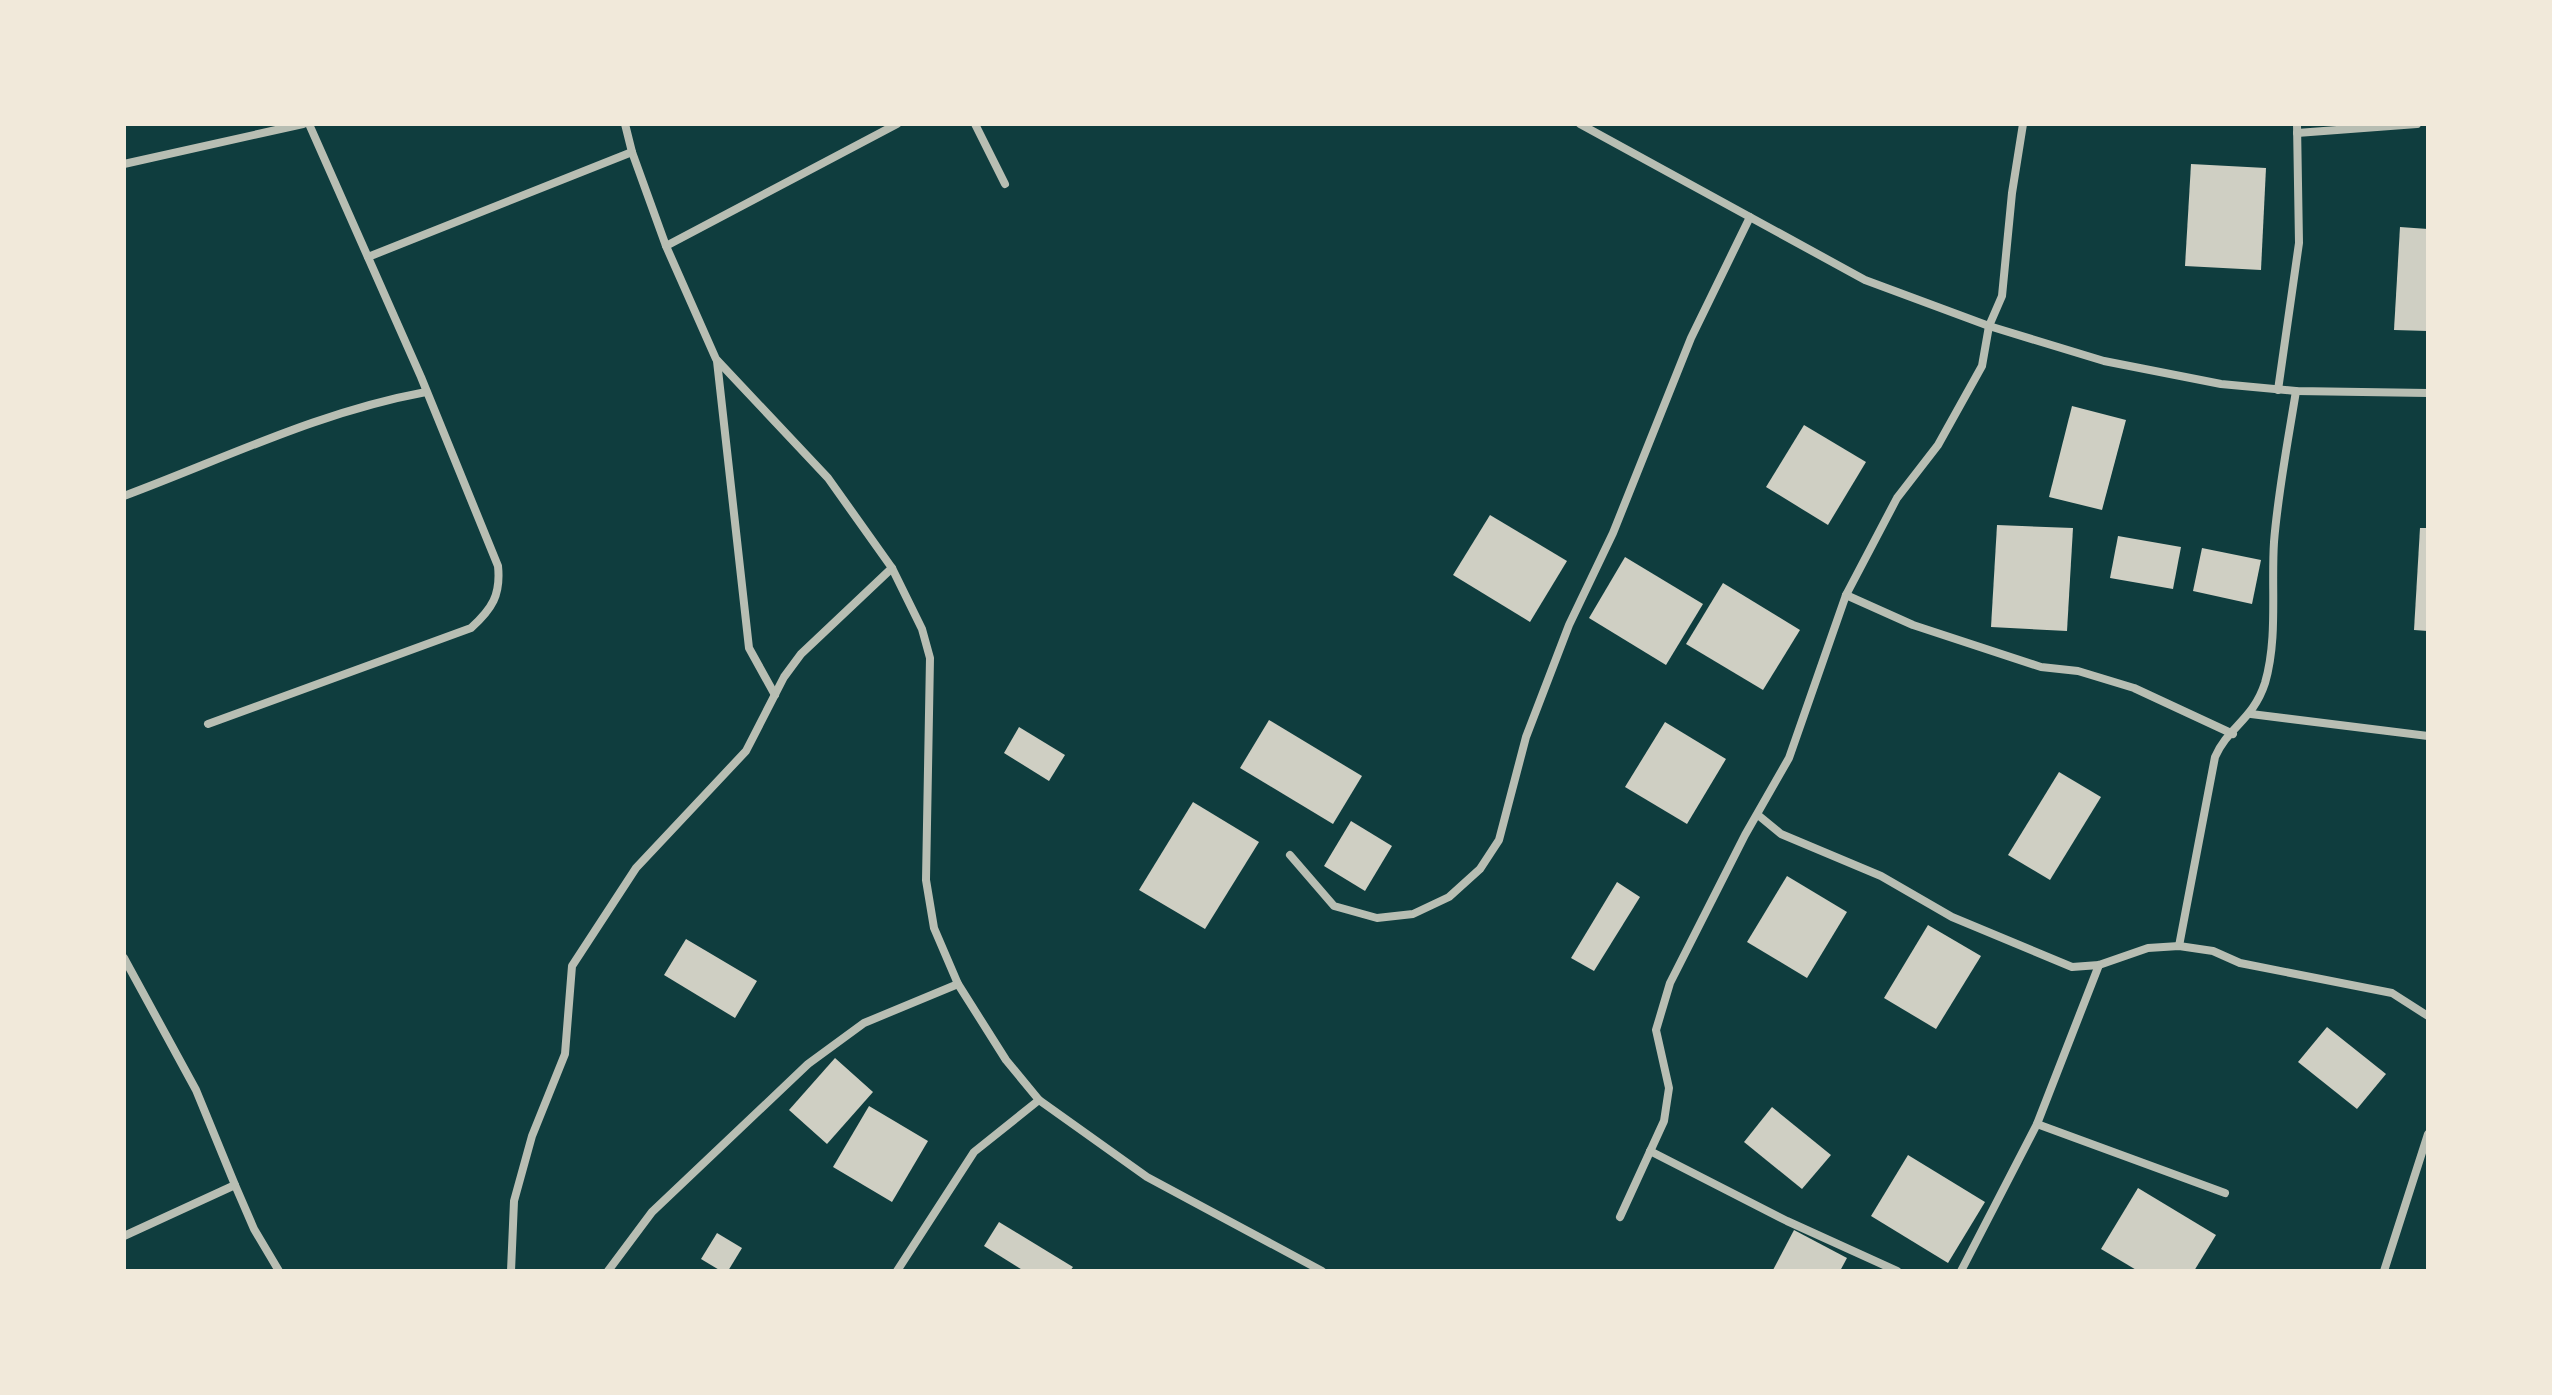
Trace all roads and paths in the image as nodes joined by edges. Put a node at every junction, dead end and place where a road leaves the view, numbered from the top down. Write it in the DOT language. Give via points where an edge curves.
graph roads {
  1 [pos="306,124"];
  2 [pos="625,124"];
  3 [pos="897,124"];
  4 [pos="975,124"];
  5 [pos="1580,124"];
  6 [pos="2023,124"];
  7 [pos="2417,124"];
  8 [pos="2297,129"];
  9 [pos="632,152"];
  10 [pos="124,164"];
  11 [pos="1005,184"];
  12 [pos="1750,217"];
  13 [pos="666,246"];
  14 [pos="368,257"];
  15 [pos="1989,326"];
  16 [pos="716,359"];
  17 [pos="2278,390"];
  18 [pos="2296,391"];
  19 [pos="426,392"];
  20 [pos="2428,393"];
  21 [pos="124,496"];
  22 [pos="892,568"];
  23 [pos="1846,595"];
  24 [pos="775,695"];
  25 [pos="2251,714"];
  26 [pos="208,724"];
  27 [pos="2233,734"];
  28 [pos="2428,736"];
  29 [pos="1758,815"];
  30 [pos="1290,855"];
  31 [pos="2179,946"];
  32 [pos="124,958"];
  33 [pos="2099,965"];
  34 [pos="958,984"];
  35 [pos="2428,1016"];
  36 [pos="1039,1100"];
  37 [pos="2037,1124"];
  38 [pos="2428,1134"];
  39 [pos="1650,1151"];
  40 [pos="235,1185"];
  41 [pos="2225,1193"];
  42 [pos="1620,1217"];
  43 [pos="124,1236"];
  44 [pos="279,1271"];
  45 [pos="511,1271"];
  46 [pos="608,1271"];
  47 [pos="897,1271"];
  48 [pos="1322,1271"];
  49 [pos="1897,1271"];
  50 [pos="1961,1271"];
  51 [pos="2384,1271"];
  1 -- 10 [label="street"];
  1 -- 14 [label="street"];
  2 -- 9 [label="street"];
  3 -- 13 [label="street"];
  4 -- 11 [label="street"];
  5 -- 12 [label="street"];
  6 -- 15 [label="street" via="2004,286"];
  7 -- 8 [label="street"];
  8 -- 17 [label="street" via="2299,243"];
  9 -- 13 [label="street"];
  9 -- 14 [label="street"];
  12 -- 15 [label="street" via="1865,280"];
  12 -- 30 [label="street" via="1691,338 1613,533 1569,625 1526,737 1499,840 1480,869 1449,897 1425,909 1377,918 1334,906"];
  13 -- 16 [label="street"];
  14 -- 19 [label="street"];
  15 -- 17 [label="street" via="2104,361"];
  15 -- 23 [label="street" via="1982,366 1964,404 1897,498"];
  16 -- 22 [label="street" via="828,478"];
  16 -- 24 [label="street" via="749,648"];
  17 -- 18 [label="street"];
  18 -- 20 [label="street"];
  18 -- 25 [label="street" via="2274,541 2268,667"];
  19 -- 21 [label="street" via="367,403 294,426"];
  19 -- 26 [label="street" via="498,566 501,588 491,610 471,628"];
  22 -- 24 [label="street" via="801,654"];
  22 -- 34 [label="street" via="930,658 926,880 934,928"];
  23 -- 27 [label="street" via="1913,625 2041,667 2078,671 2134,688"];
  23 -- 29 [label="street" via="1789,758"];
  24 -- 45 [label="street" via="746,751 636,868 572,966 565,1054 532,1136 514,1201"];
  25 -- 27 [label="street"];
  25 -- 28 [label="street"];
  27 -- 31 [label="street" via="2222,742 2209,778"];
  29 -- 33 [label="street" via="1781,834 1881,876 1952,917 2072,967"];
  29 -- 39 [label="street" via="1659,1012 1656,1030 1668,1104"];
  31 -- 33 [label="street" via="2148,948"];
  31 -- 35 [label="street" via="2392,993"];
  32 -- 40 [label="street" via="196,1090"];
  33 -- 37 [label="street"];
  34 -- 36 [label="street" via="1006,1060"];
  34 -- 46 [label="street" via="864,1023 808,1064 652,1212"];
  36 -- 47 [label="street" via="974,1152"];
  36 -- 48 [label="street" via="1147,1177"];
  37 -- 41 [label="street"];
  37 -- 50 [label="street"];
  38 -- 51 [label="street"];
  39 -- 42 [label="street"];
  39 -- 49 [label="street"];
  40 -- 43 [label="street"];
  40 -- 44 [label="street"];
}
